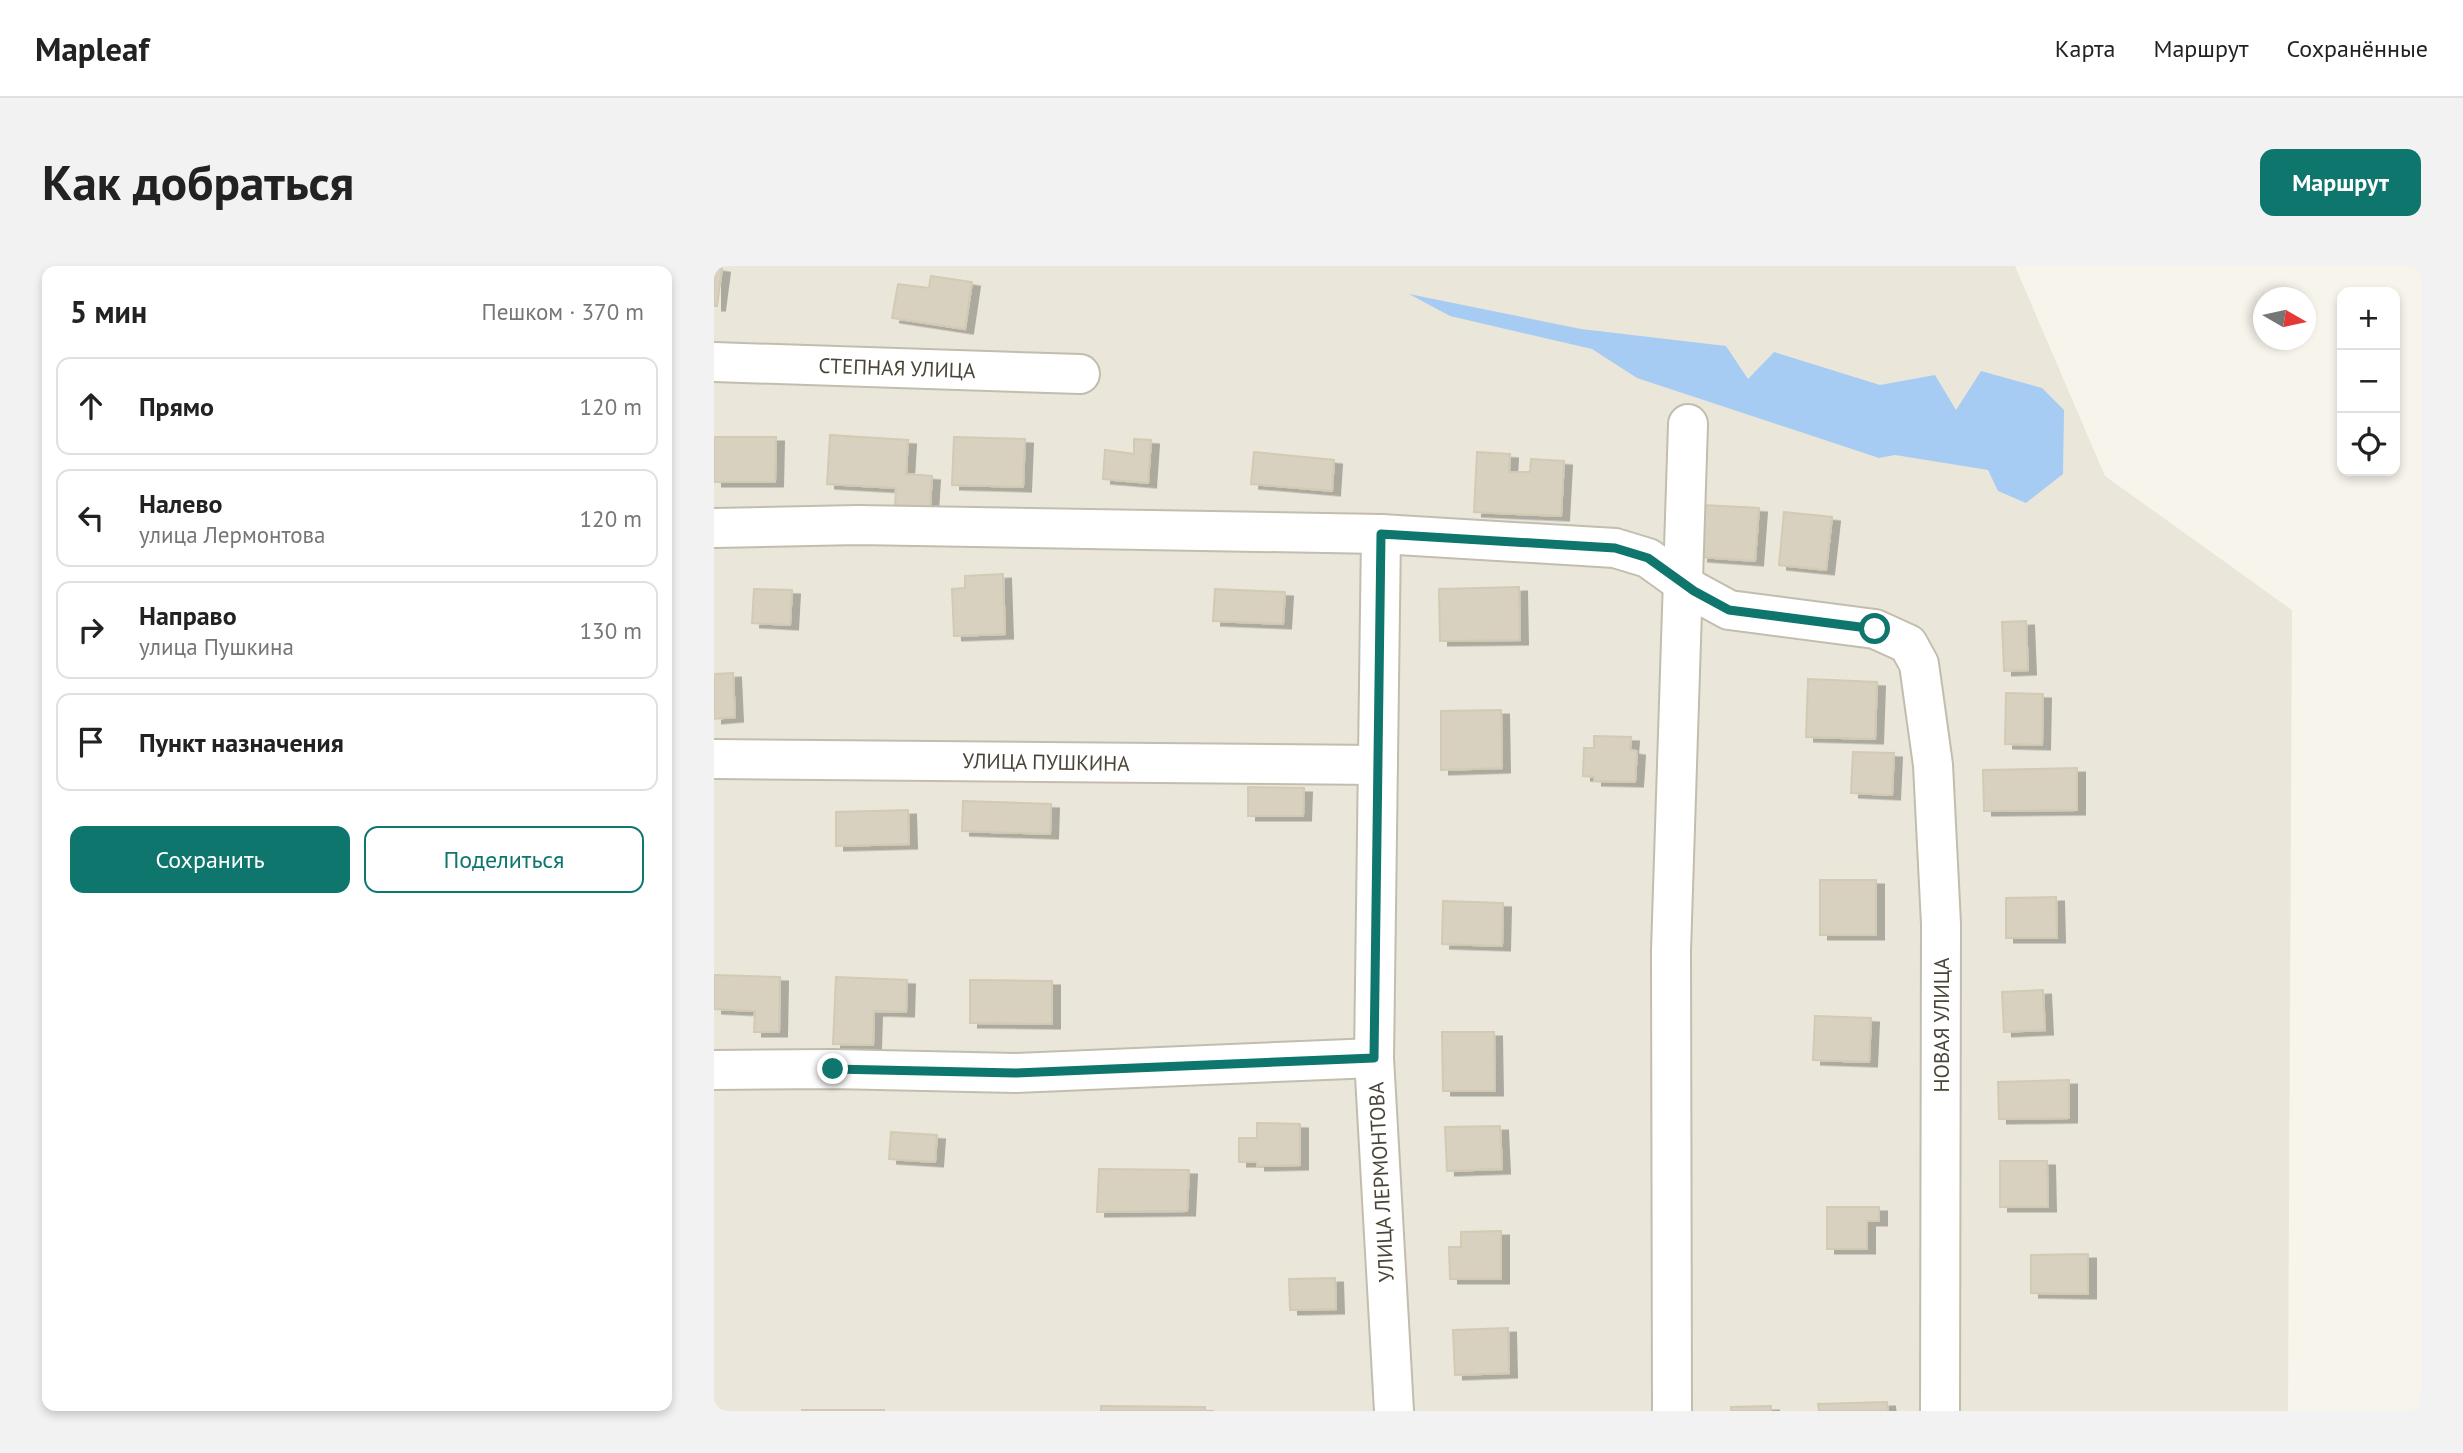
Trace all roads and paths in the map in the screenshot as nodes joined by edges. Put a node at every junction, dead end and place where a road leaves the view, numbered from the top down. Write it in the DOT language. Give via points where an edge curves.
graph roads {
  1 [pos="714,362"];
  2 [pos="1080,374"];
  3 [pos="1688,424"];
  4 [pos="714,528"];
  5 [pos="1381,534"];
  6 [pos="1682,582"];
  7 [pos="714,759"];
  8 [pos="1378,765"];
  9 [pos="1374,1058"];
  10 [pos="714,1070"];
  11 [pos="1394,1411"];
  12 [pos="1672,1411"];
  13 [pos="1940,1411"];
  1 -- 2 [label="street, СТЕПНАЯ УЛИЦА"];
  3 -- 6 [label="street"];
  4 -- 5 [label="street" via="858,524"];
  5 -- 6 [label="street" via="1615,548 1648,558"];
  5 -- 8 [label="street, УЛИЦА ЛЕРМОНТОВА"];
  6 -- 12 [label="street" via="1671,951"];
  6 -- 13 [label="street, НОВАЯ УЛИЦА" via="1729,610 1875,629 1908,644 1919,664 1933,765 1941,923"];
  7 -- 8 [label="street, УЛИЦА ПУШКИНА"];
  8 -- 9 [label="street, УЛИЦА ЛЕРМОНТОВА"];
  9 -- 10 [label="street" via="1015,1073"];
  9 -- 11 [label="street, УЛИЦА ЛЕРМОНТОВА"];
}
